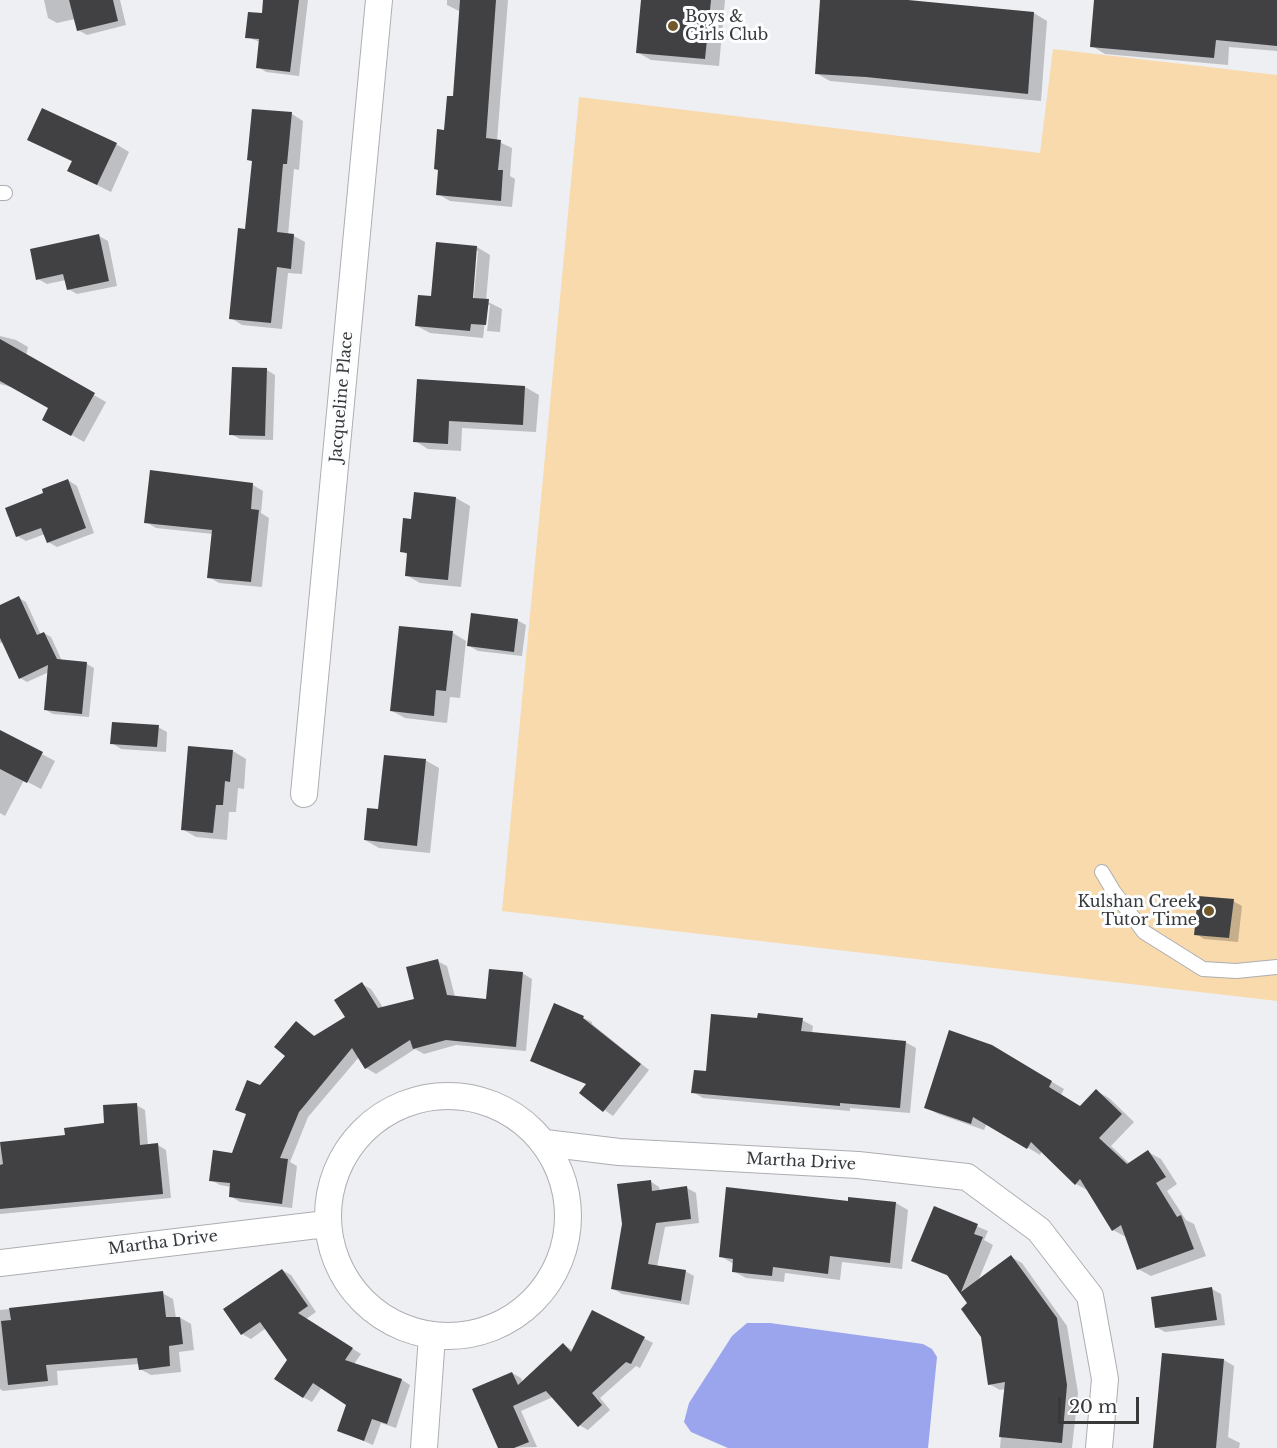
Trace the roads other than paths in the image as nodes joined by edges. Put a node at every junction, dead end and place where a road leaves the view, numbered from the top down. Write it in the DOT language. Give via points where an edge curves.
graph roads {
  1 [pos="379,0"];
  2 [pos="304,794"];
  3 [pos="1102,872"];
  4 [pos="1277,966"];
  5 [pos="545,1143"];
  6 [pos="326,1224"];
  7 [pos="0,1263"];
  8 [pos="432,1336"];
  9 [pos="424,1448"];
  10 [pos="1099,1448"];
  1 -- 2 [label="street, Jacqueline Place"];
  3 -- 4 [label="lane" via="1144,932 1203,969 1236,971"];
  5 -- 6 [label="street" via="507,1109 457,1094 406,1101 362,1129 334,1173"];
  5 -- 8 [label="street" via="566,1186 568,1233 552,1277 521,1312 500,1323 479,1333"];
  5 -- 10 [label="street, Martha Drive" via="619,1152 858,1165 967,1177 1039,1230 1090,1296 1105,1379"];
  6 -- 7 [label="street, Martha Drive"];
  6 -- 8 [label="street" via="342,1277 380,1317"];
  8 -- 9 [label="street"];
}
